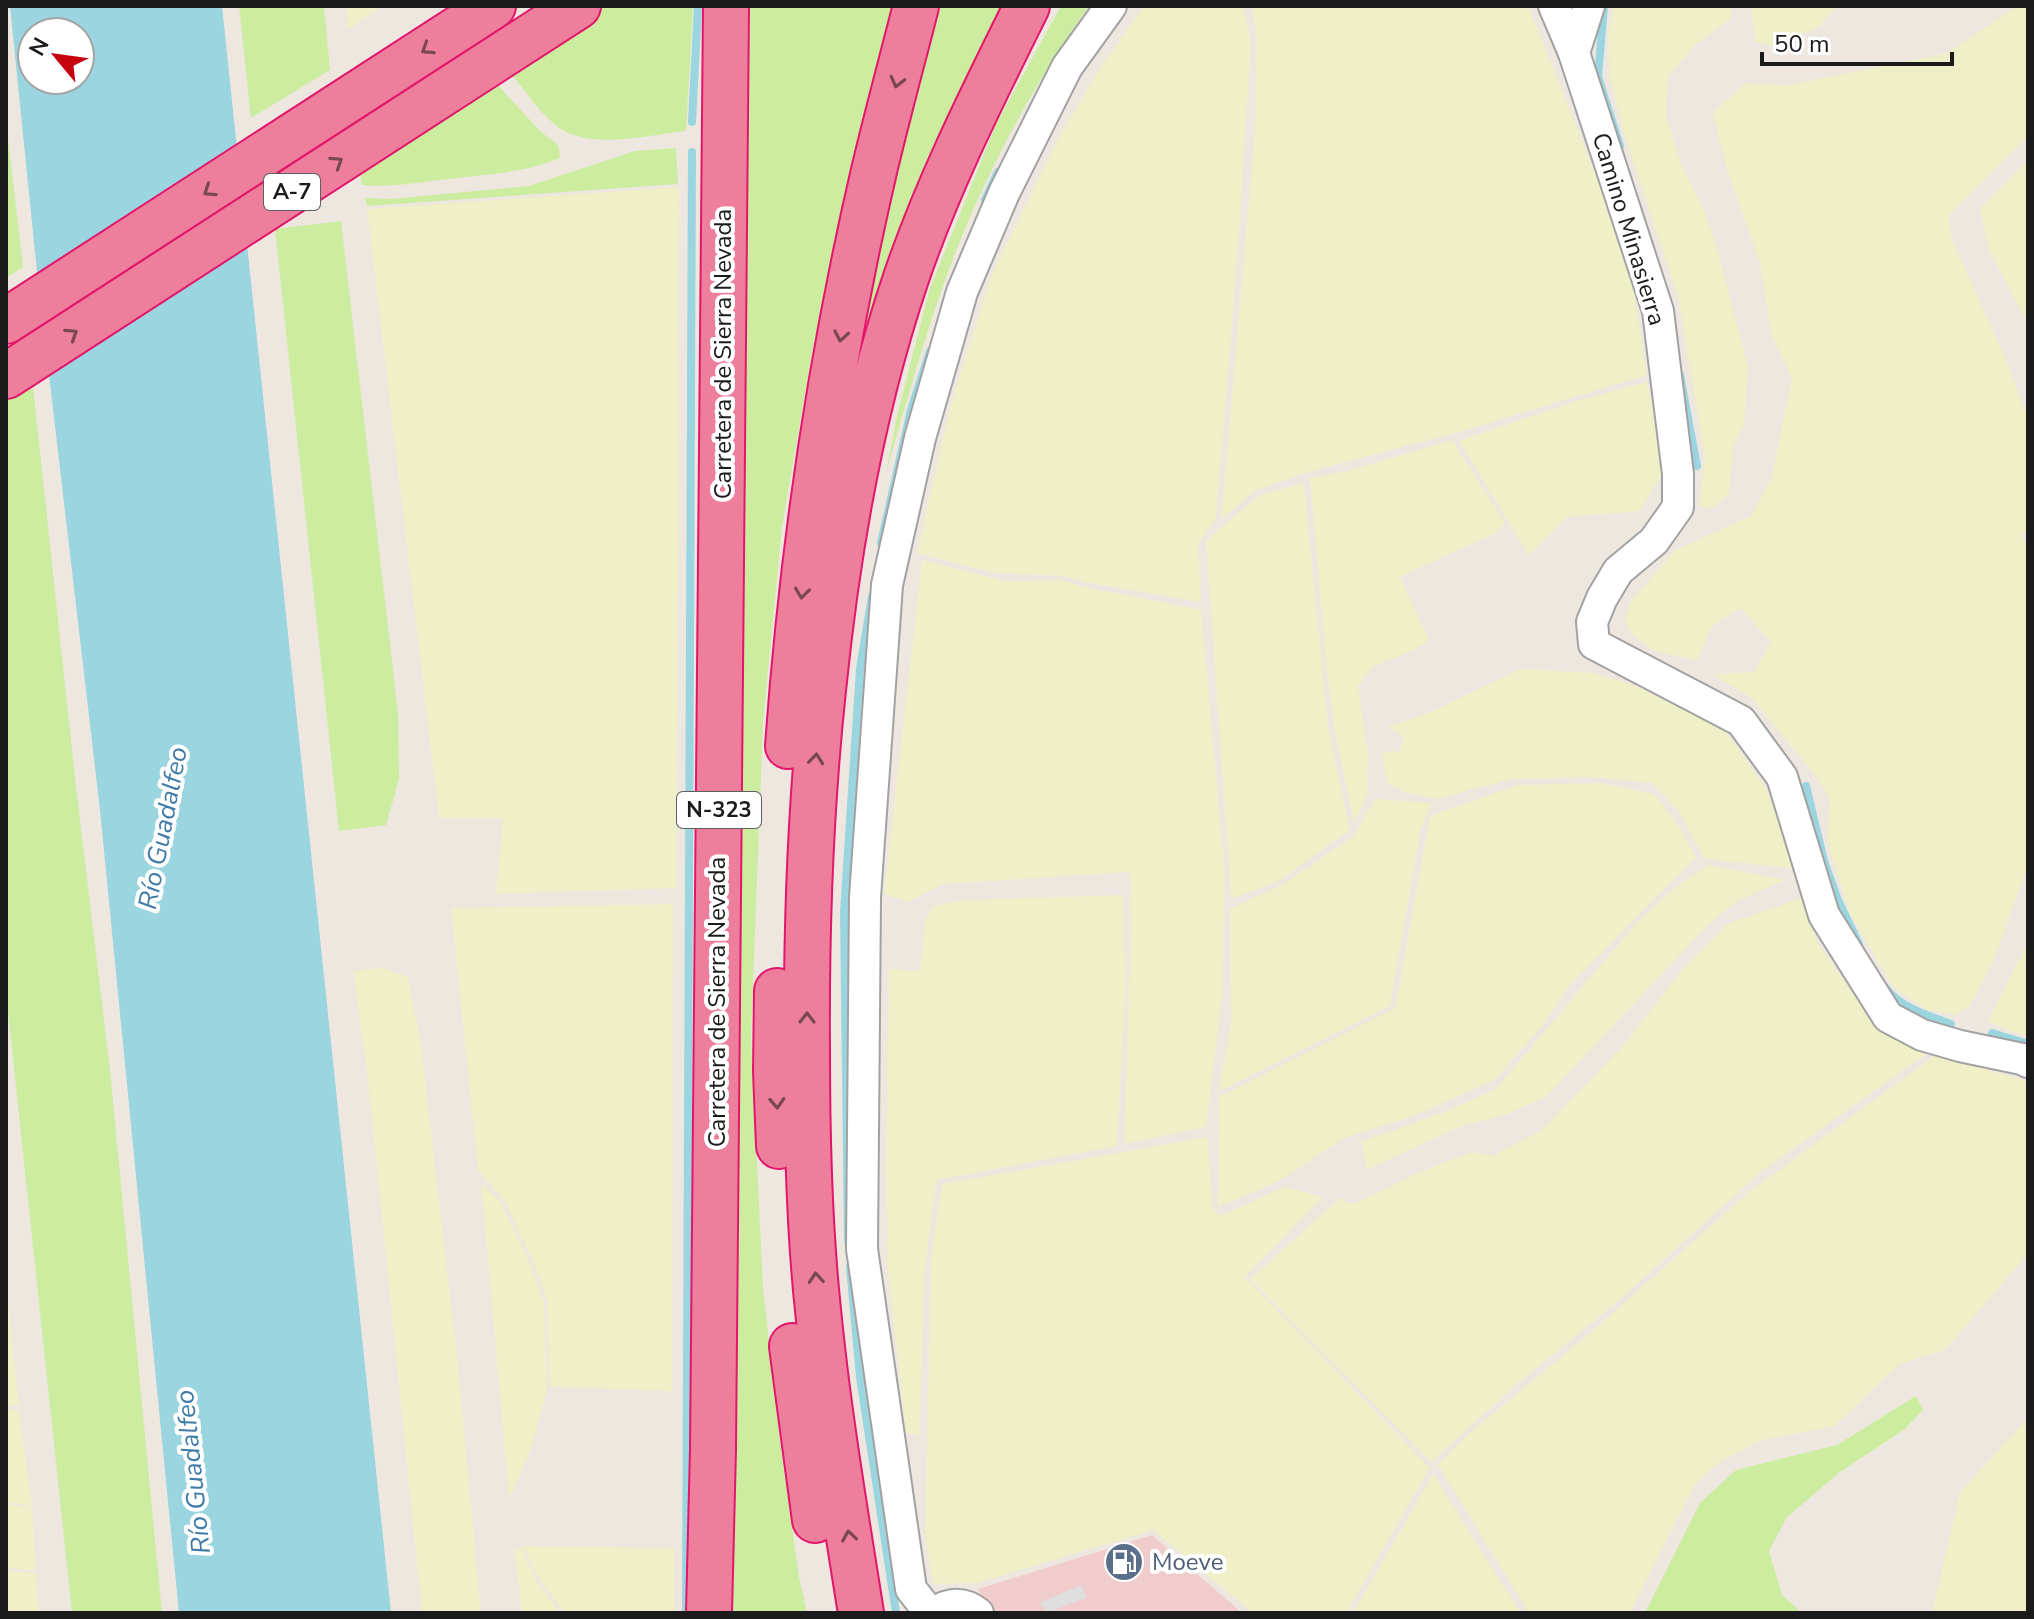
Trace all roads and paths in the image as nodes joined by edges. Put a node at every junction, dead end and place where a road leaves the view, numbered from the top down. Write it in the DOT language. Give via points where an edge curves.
graph roads {
  1 [pos="493,6"];
  2 [pos="578,6"];
  3 [pos="726,6"];
  4 [pos="916,6"];
  5 [pos="1027,6"];
  6 [pos="1111,6"];
  7 [pos="1554,6"];
  8 [pos="1589,6"];
  9 [pos="1574,53"];
  10 [pos="6,321"];
  11 [pos="6,376"];
  12 [pos="2028,1062"];
  13 [pos="709,1613"];
  14 [pos="831,1613"];
  15 [pos="861,1613"];
  16 [pos="933,1613"];
  17 [pos="978,1613"];
  1 -- 10 [label="highway, A-7, one-way"];
  11 -- 2 [label="highway, A-7, one-way"];
  3 -- 13 [label="highway, Carretera de Sierra Nevada / N-323"];
  4 -- 14 [label="highway, one-way" via="874,172 817,477 796,639 780,843 776,1071 782,1214 805,1458"];
  15 -- 5 [label="highway, one-way" via="818,1308 807,1142 806,942 814,771 833,593 869,407 906,277 964,132"];
  6 -- 16 [label="street" via="1067,67 962,292 920,438 887,585 865,897 862,1249 911,1589"];
  7 -- 9 [label="street, Camino Minasierra"];
  8 -- 9 [label="street"];
  9 -- 12 [label="street, Camino Minasierra" via="1658,311 1678,474 1678,507 1654,541 1618,571 1592,622 1594,644 1741,721 1782,777 1824,915 1888,1017 1922,1035"];
  16 -- 17 [label="street" via="956,1604"];
}
